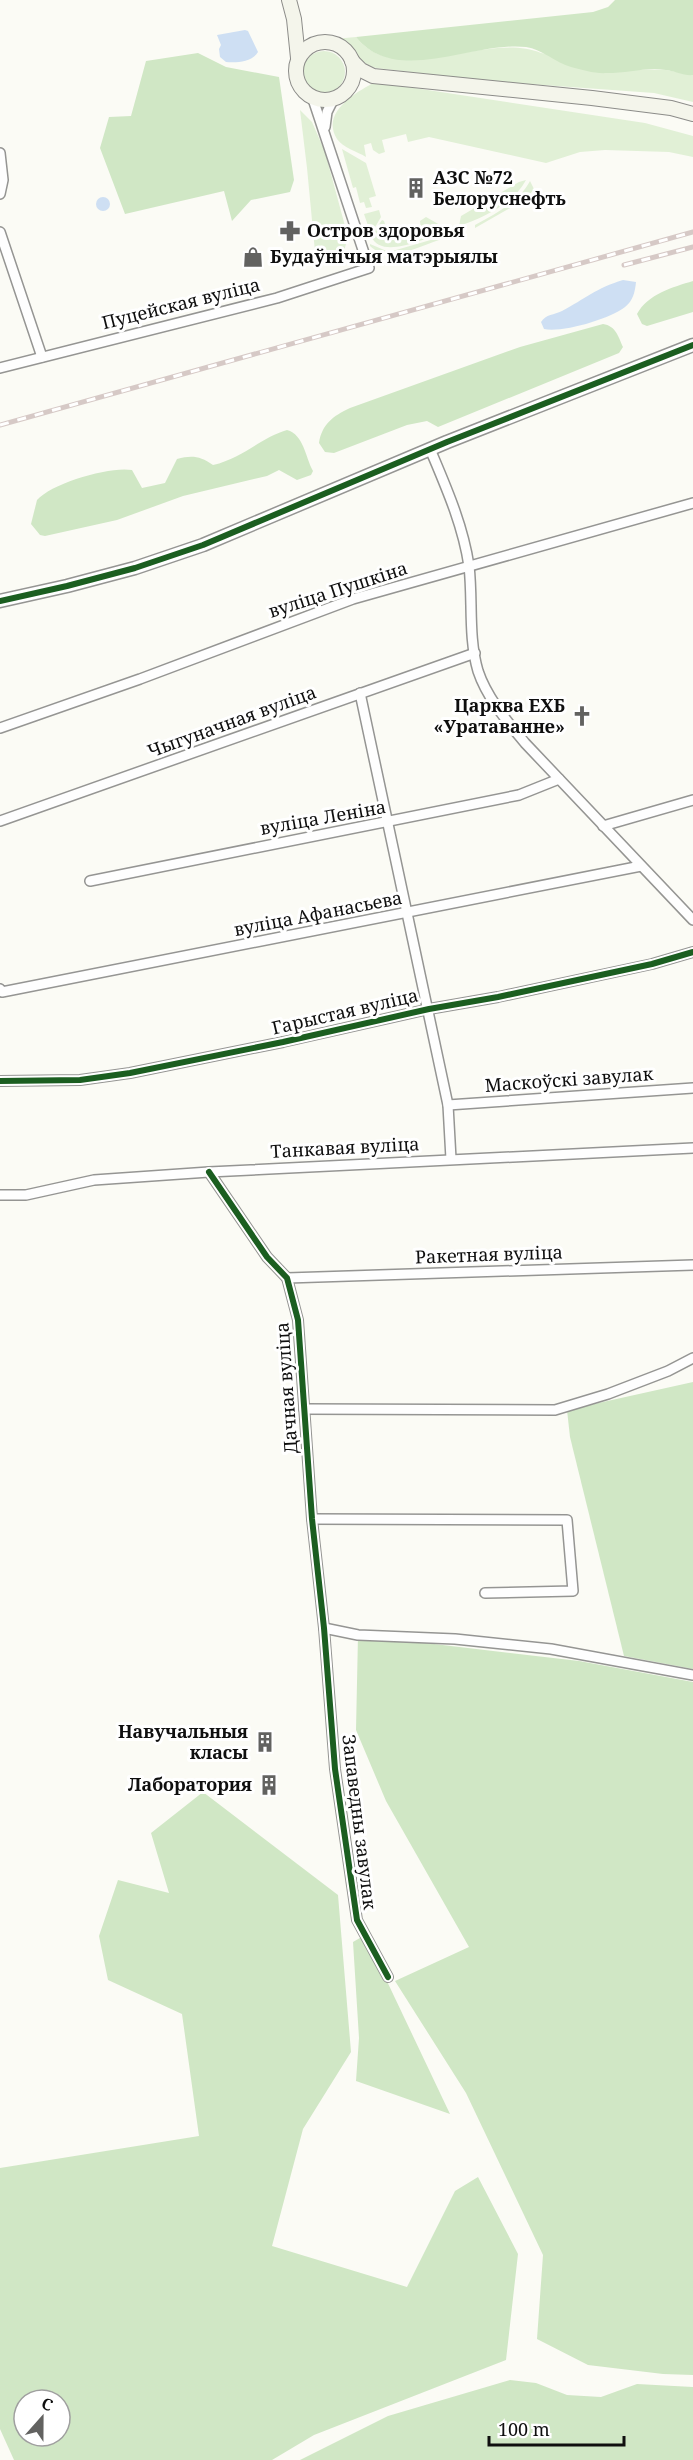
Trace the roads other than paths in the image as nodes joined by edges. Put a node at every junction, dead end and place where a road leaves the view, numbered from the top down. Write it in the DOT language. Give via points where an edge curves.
graph roads {
  1 [pos="289,0"];
  2 [pos="294,19"];
  3 [pos="321,42"];
  4 [pos="298,58"];
  5 [pos="352,61"];
  6 [pos="373,76"];
  7 [pos="349,88"];
  8 [pos="313,99"];
  9 [pos="333,100"];
  10 [pos="693,114"];
  11 [pos="325,129"];
  12 [pos="0,153"];
  13 [pos="0,194"];
  14 [pos="0,232"];
  15 [pos="693,345"];
  16 [pos="42,357"];
  17 [pos="0,368"];
  18 [pos="430,449"];
  19 [pos="693,503"];
  20 [pos="469,566"];
  21 [pos="0,601"];
  22 [pos="475,653"];
  23 [pos="360,693"];
  24 [pos="0,728"];
  25 [pos="559,779"];
  26 [pos="693,800"];
  27 [pos="0,821"];
  28 [pos="386,823"];
  29 [pos="603,826"];
  30 [pos="641,866"];
  31 [pos="90,881"];
  32 [pos="408,913"];
  33 [pos="693,920"];
  34 [pos="693,952"];
  35 [pos="1,991"];
  36 [pos="429,1009"];
  37 [pos="0,1081"];
  38 [pos="693,1088"];
  39 [pos="448,1105"];
  40 [pos="693,1148"];
  41 [pos="451,1159"];
  42 [pos="208,1172"];
  43 [pos="0,1195"];
  44 [pos="693,1265"];
  45 [pos="287,1278"];
  46 [pos="693,1358"];
  47 [pos="304,1409"];
  48 [pos="312,1519"];
  49 [pos="485,1593"];
  50 [pos="324,1628"];
  51 [pos="693,1675"];
  52 [pos="388,1977"];
  1 -- 2 [label="main road"];
  2 -- 3 [label="main road"];
  2 -- 4 [label="main road"];
  3 -- 4 [label="main road" via="304,50"];
  3 -- 5 [label="main road" via="340,46"];
  4 -- 8 [label="main road" via="299,86"];
  5 -- 6 [label="main road"];
  5 -- 7 [label="main road"];
  6 -- 7 [label="main road"];
  6 -- 10 [label="main road" via="592,98"];
  7 -- 9 [label="main road"];
  8 -- 9 [label="main road"];
  8 -- 11 [label="street"];
  9 -- 11 [label="street"];
  11 -- 16 [label="street, Пуцейская вуліца" via="369,268 288,295"];
  12 -- 13 [label="street"];
  14 -- 16 [label="street"];
  15 -- 18 [label="street"];
  16 -- 17 [label="street, Пуцейская вуліца"];
  18 -- 20 [label="street" via="455,509"];
  18 -- 21 [label="street" via="203,545 135,568"];
  19 -- 20 [label="street, вуліца Пушкіна"];
  20 -- 22 [label="street"];
  20 -- 24 [label="street, вуліца Пушкіна" via="333,606"];
  22 -- 23 [label="street, Чыгуначная вуліца"];
  22 -- 25 [label="street" via="478,670 492,699"];
  23 -- 27 [label="street, Чыгуначная вуліца"];
  23 -- 28 [label="street"];
  25 -- 28 [label="street, вуліца Леніна" via="519,795"];
  25 -- 29 [label="street"];
  26 -- 29 [label="street"];
  28 -- 31 [label="street, вуліца Леніна"];
  28 -- 32 [label="street"];
  29 -- 30 [label="street"];
  30 -- 32 [label="street, вуліца Афанасьева"];
  30 -- 33 [label="street"];
  32 -- 35 [label="street, вуліца Афанасьева"];
  32 -- 36 [label="street"];
  34 -- 36 [label="street, Гарыстая вуліца" via="652,964"];
  36 -- 37 [label="street, Гарыстая вуліца" via="130,1073 80,1080"];
  36 -- 39 [label="street"];
  38 -- 39 [label="street, Маскоўскі завулак"];
  39 -- 41 [label="street"];
  40 -- 41 [label="street, Танкавая вуліца"];
  41 -- 42 [label="street, Танкавая вуліца"];
  42 -- 43 [label="street, Танкавая вуліца" via="94,1180 26,1196"];
  42 -- 45 [label="street, Дачная вуліца" via="267,1257"];
  44 -- 45 [label="street, Ракетная вуліца"];
  45 -- 47 [label="street, Дачная вуліца" via="298,1320"];
  46 -- 47 [label="street, Дачная вуліца" via="658,1375 555,1410"];
  47 -- 48 [label="street, Дачная вуліца"];
  48 -- 49 [label="street" via="567,1520 573,1591"];
  48 -- 50 [label="street, Дачная вуліца"];
  50 -- 51 [label="street" via="358,1635 455,1638 551,1649"];
  50 -- 52 [label="street, Запаведны завулак" via="335,1769 357,1920"];
}
